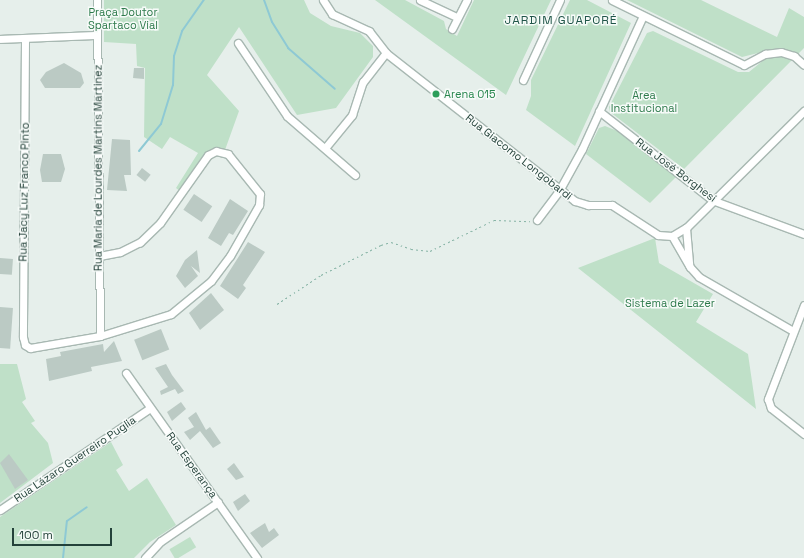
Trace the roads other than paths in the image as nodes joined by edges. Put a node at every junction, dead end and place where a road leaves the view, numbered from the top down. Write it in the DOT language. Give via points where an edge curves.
graph roads {
  1 [pos="97,0"];
  2 [pos="323,0"];
  3 [pos="420,0"];
  4 [pos="467,0"];
  5 [pos="560,0"];
  6 [pos="612,0"];
  7 [pos="643,16"];
  8 [pos="456,17"];
  9 [pos="452,29"];
  10 [pos="97,36"];
  11 [pos="0,39"];
  12 [pos="26,39"];
  13 [pos="238,43"];
  14 [pos="386,53"];
  15 [pos="804,65"];
  16 [pos="523,80"];
  17 [pos="600,111"];
  18 [pos="804,111"];
  19 [pos="325,148"];
  20 [pos="355,175"];
  21 [pos="560,189"];
  22 [pos="712,200"];
  23 [pos="537,220"];
  24 [pos="686,228"];
  25 [pos="804,234"];
  26 [pos="672,236"];
  27 [pos="99,256"];
  28 [pos="690,267"];
  29 [pos="804,305"];
  30 [pos="793,331"];
  31 [pos="100,336"];
  32 [pos="126,373"];
  33 [pos="150,408"];
  34 [pos="804,434"];
  35 [pos="218,502"];
  36 [pos="0,510"];
  37 [pos="145,558"];
  38 [pos="257,558"];
  1 -- 10 [label="street, Rua Maria de Lourdes Martins Martinez"];
  2 -- 14 [label="street, Rua Giacomo Longobardi" via="332,14 369,31"];
  3 -- 8 [label="street"];
  4 -- 8 [label="street"];
  5 -- 16 [label="street"];
  6 -- 7 [label="street"];
  7 -- 15 [label="street" via="744,65 751,64 765,54 781,52 794,56"];
  7 -- 17 [label="street"];
  8 -- 9 [label="street"];
  10 -- 12 [label="street"];
  10 -- 27 [label="street, Rua Maria de Lourdes Martins Martinez"];
  11 -- 12 [label="street"];
  12 -- 31 [label="street, Rua Jacy Luz Franco Pinto" via="23,337 25,345 30,348"];
  13 -- 19 [label="street" via="287,116"];
  14 -- 19 [label="street" via="363,82 352,115"];
  14 -- 21 [label="street, Rua Giacomo Longobardi"];
  17 -- 21 [label="street"];
  17 -- 22 [label="street, Rua José Borghesi"];
  18 -- 22 [label="street"];
  19 -- 20 [label="street"];
  21 -- 23 [label="street"];
  21 -- 26 [label="street, Rua Giacomo Longobardi" via="575,200 588,205 612,205 658,235"];
  22 -- 24 [label="street"];
  22 -- 25 [label="street, Rua José Borghesi"];
  24 -- 26 [label="street"];
  24 -- 28 [label="street"];
  26 -- 28 [label="street"];
  27 -- 31 [label="street, Rua Maria de Lourdes Martins Martinez"];
  27 -- 31 [label="street" via="120,252 140,242 160,224 208,155 216,151 228,154 260,194 259,205 230,256 211,281 190,300 171,314 150,323"];
  28 -- 30 [label="street" via="699,276"];
  29 -- 30 [label="street"];
  30 -- 34 [label="street" via="770,391 771,408"];
  32 -- 33 [label="street, Rua Esperança"];
  33 -- 35 [label="street, Rua Esperança"];
  33 -- 36 [label="street, Rua Lázaro Guerreiro Puglia"];
  35 -- 37 [label="street" via="161,541"];
  35 -- 38 [label="street, Rua Esperança"];
}
